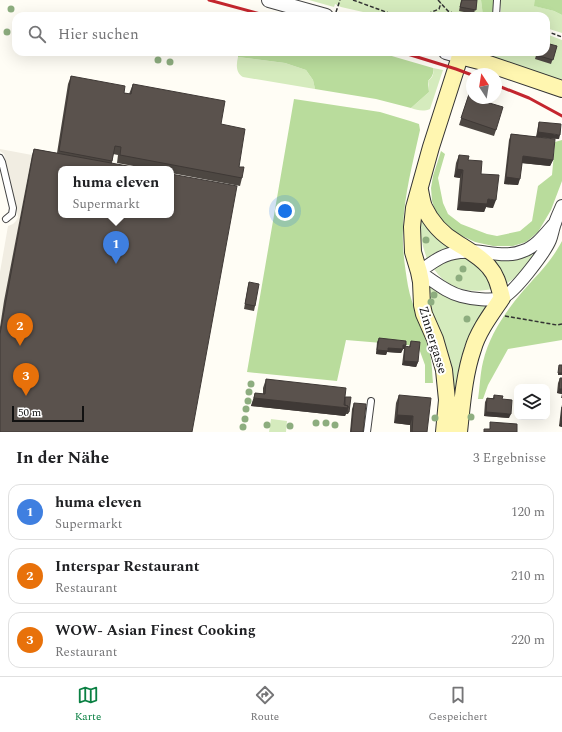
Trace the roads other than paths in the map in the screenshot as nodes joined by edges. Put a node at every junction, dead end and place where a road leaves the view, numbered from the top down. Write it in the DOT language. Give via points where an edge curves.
graph roads {
  1 [pos="269,0"];
  2 [pos="497,0"];
  3 [pos="312,12"];
  4 [pos="496,12"];
  5 [pos="453,56"];
  6 [pos="463,56"];
  7 [pos="562,89"];
  8 [pos="0,158"];
  9 [pos="420,190"];
  10 [pos="562,206"];
  11 [pos="6,218"];
  12 [pos="555,223"];
  13 [pos="470,251"];
  14 [pos="419,272"];
  15 [pos="502,298"];
  16 [pos="371,401"];
  17 [pos="367,432"];
  18 [pos="444,432"];
  19 [pos="459,432"];
  1 -- 3 [label="street"];
  2 -- 4 [label="lane"];
  5 -- 9 [label="main road, Zinnergasse"];
  6 -- 7 [label="main road" via="484,60"];
  8 -- 11 [label="lane" via="13,208 12,214"];
  9 -- 13 [label="main road" via="424,206 432,220 442,232"];
  9 -- 14 [label="main road, Zinnergasse" via="414,208 412,227"];
  10 -- 12 [label="street, Zinnergasse"];
  12 -- 13 [label="street" via="524,251 512,254"];
  12 -- 15 [label="street, Zinnergasse" via="550,241 539,258 518,285"];
  13 -- 14 [label="street" via="449,253"];
  13 -- 15 [label="main road" via="494,274"];
  14 -- 15 [label="street" via="448,291 462,296"];
  14 -- 18 [label="main road, Zinnergasse" via="422,305 444,370 447,400"];
  15 -- 19 [label="main road, Zinnergasse" via="473,348"];
  16 -- 17 [label="lane"];
}
